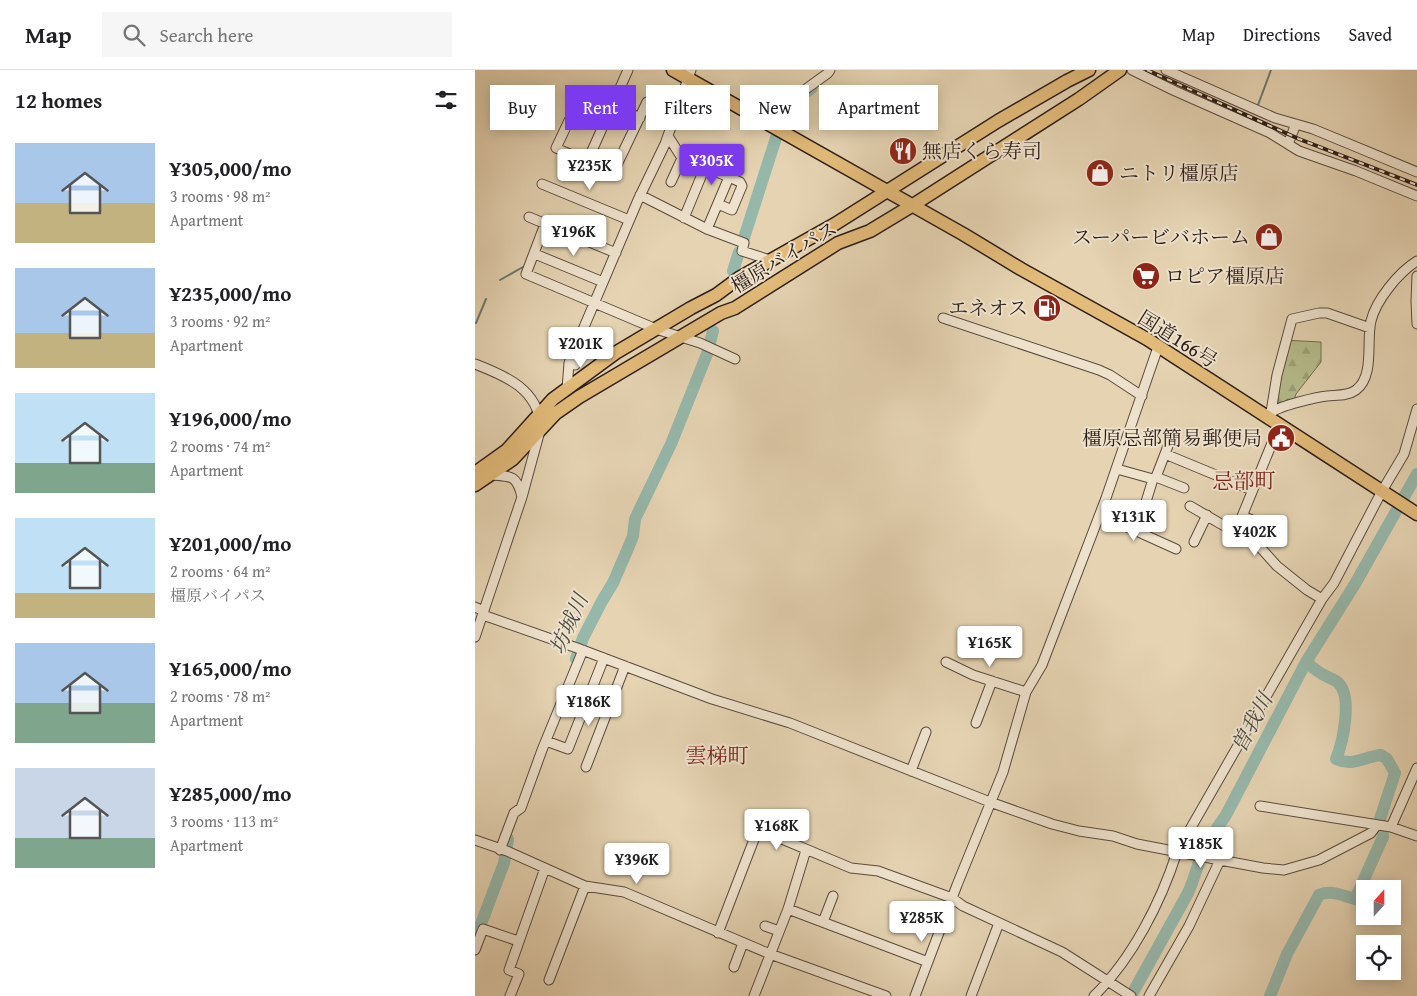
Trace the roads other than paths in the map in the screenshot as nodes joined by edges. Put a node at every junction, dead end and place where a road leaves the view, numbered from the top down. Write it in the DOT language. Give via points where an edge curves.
graph roads {
  1 [pos="627,70"];
  2 [pos="673,70"];
  3 [pos="830,70"];
  4 [pos="1089,70"];
  5 [pos="1120,70"];
  6 [pos="1132,70"];
  7 [pos="1166,70"];
  8 [pos="690,74"];
  9 [pos="621,85"];
  10 [pos="809,87"];
  11 [pos="646,104"];
  12 [pos="740,106"];
  13 [pos="636,116"];
  14 [pos="640,118"];
  15 [pos="1296,124"];
  16 [pos="565,129"];
  17 [pos="602,130"];
  18 [pos="779,130"];
  19 [pos="668,136"];
  20 [pos="1288,144"];
  21 [pos="682,158"];
  22 [pos="587,162"];
  23 [pos="838,164"];
  24 [pos="705,167"];
  25 [pos="1417,172"];
  26 [pos="729,177"];
  27 [pos="671,182"];
  28 [pos="542,184"];
  29 [pos="885,191"];
  30 [pos="640,195"];
  31 [pos="1417,196"];
  32 [pos="718,204"];
  33 [pos="862,206"];
  34 [pos="913,206"];
  35 [pos="529,217"];
  36 [pos="685,218"];
  37 [pos="629,220"];
  38 [pos="545,224"];
  39 [pos="707,229"];
  40 [pos="789,249"];
  41 [pos="616,253"];
  42 [pos="535,254"];
  43 [pos="769,260"];
  44 [pos="1417,261"];
  45 [pos="801,266"];
  46 [pos="1417,276"];
  47 [pos="603,282"];
  48 [pos="596,300"];
  49 [pos="943,318"];
  50 [pos="1417,324"];
  51 [pos="1370,328"];
  52 [pos="656,329"];
  53 [pos="683,336"];
  54 [pos="1158,348"];
  55 [pos="735,359"];
  56 [pos="475,364"];
  57 [pos="567,389"];
  58 [pos="1142,396"];
  59 [pos="1417,409"];
  60 [pos="539,414"];
  61 [pos="1269,415"];
  62 [pos="1279,426"];
  63 [pos="541,428"];
  64 [pos="1117,469"];
  65 [pos="475,473"];
  66 [pos="491,475"];
  67 [pos="1154,478"];
  68 [pos="475,485"];
  69 [pos="1184,488"];
  70 [pos="1252,490"];
  71 [pos="1382,490"];
  72 [pos="522,497"];
  73 [pos="1190,506"];
  74 [pos="1417,514"];
  75 [pos="1207,515"];
  76 [pos="1099,516"];
  77 [pos="1243,516"];
  78 [pos="1272,529"];
  79 [pos="1137,531"];
  80 [pos="1236,532"];
  81 [pos="1194,542"];
  82 [pos="1176,550"];
  83 [pos="1322,599"];
  84 [pos="475,607"];
  85 [pos="484,613"];
  86 [pos="475,637"];
  87 [pos="580,649"];
  88 [pos="604,658"];
  89 [pos="945,662"];
  90 [pos="625,666"];
  91 [pos="992,681"];
  92 [pos="1026,692"];
  93 [pos="976,722"];
  94 [pos="926,732"];
  95 [pos="546,741"];
  96 [pos="586,767"];
  97 [pos="1417,768"];
  98 [pos="911,771"];
  99 [pos="990,802"];
  100 [pos="1260,806"];
  101 [pos="1377,826"];
  102 [pos="1391,827"];
  103 [pos="1417,836"];
  104 [pos="475,840"];
  105 [pos="503,850"];
  106 [pos="806,850"];
  107 [pos="1182,853"];
  108 [pos="1220,860"];
  109 [pos="545,868"];
  110 [pos="585,886"];
  111 [pos="833,896"];
  112 [pos="952,898"];
  113 [pos="787,909"];
  114 [pos="823,922"];
  115 [pos="999,923"];
  116 [pos="765,926"];
  117 [pos="779,931"];
  118 [pos="718,933"];
  119 [pos="519,941"];
  120 [pos="743,943"];
  121 [pos="475,950"];
  122 [pos="770,954"];
  123 [pos="928,962"];
  124 [pos="735,967"];
  125 [pos="549,980"];
  126 [pos="1111,983"];
  127 [pos="510,996"];
  128 [pos="754,996"];
  129 [pos="886,996"];
  130 [pos="915,996"];
  131 [pos="971,996"];
  132 [pos="1093,996"];
  133 [pos="1131,996"];
  134 [pos="1149,996"];
  1 -- 9 [label="street"];
  2 -- 8 [label="highway"];
  3 -- 10 [label="street"];
  4 -- 29 [label="highway, 橿原バイパス" via="1067,80"];
  5 -- 34 [label="highway, 橿原バイパス"];
  6 -- 20 [label="street" via="1270,132"];
  7 -- 15 [label="street" via="1275,118"];
  8 -- 12 [label="highway"];
  8 -- 19 [label="street"];
  11 -- 14 [label="street"];
  13 -- 14 [label="street"];
  14 -- 22 [label="street" via="613,174"];
  15 -- 20 [label="street"];
  15 -- 25 [label="street"];
  16 -- 22 [label="street" via="556,148"];
  17 -- 22 [label="street"];
  18 -- 23 [label="highway"];
  19 -- 21 [label="street"];
  19 -- 30 [label="street"];
  20 -- 31 [label="street"];
  21 -- 24 [label="street"];
  21 -- 27 [label="street"];
  23 -- 29 [label="highway, 国道166号"];
  23 -- 33 [label="highway" via="863,188"];
  24 -- 26 [label="street"];
  24 -- 36 [label="street"];
  26 -- 32 [label="street"];
  26 -- 32 [label="street" via="742,186 732,210"];
  28 -- 37 [label="street"];
  29 -- 33 [label="highway, 橿原バイパス"];
  29 -- 34 [label="highway, 国道166号"];
  30 -- 36 [label="street"];
  30 -- 37 [label="street"];
  32 -- 39 [label="street"];
  33 -- 40 [label="highway, 橿原バイパス"];
  34 -- 45 [label="highway, 橿原バイパス"];
  34 -- 54 [label="highway, 国道166号"];
  35 -- 38 [label="street"];
  36 -- 39 [label="street"];
  37 -- 41 [label="street"];
  38 -- 41 [label="street"];
  38 -- 42 [label="street"];
  39 -- 43 [label="street" via="745,243 742,251"];
  40 -- 43 [label="highway, 橿原バイパス"];
  40 -- 45 [label="highway"];
  41 -- 47 [label="street"];
  42 -- 47 [label="street"];
  42 -- 48 [label="street" via="527,271"];
  43 -- 52 [label="highway, 橿原バイパス"];
  44 -- 51 [label="street" via="1403,272 1376,307"];
  45 -- 53 [label="highway, 橿原バイパス"];
  46 -- 50 [label="street"];
  47 -- 48 [label="street"];
  48 -- 52 [label="street"];
  48 -- 57 [label="street" via="569,363"];
  49 -- 58 [label="street" via="1099,370"];
  51 -- 61 [label="street" via="1368,363 1362,382 1355,391 1319,397"];
  51 -- 61 [label="street" via="1327,313 1291,319"];
  52 -- 53 [label="street"];
  52 -- 57 [label="highway, 橿原バイパス" via="617,352"];
  53 -- 55 [label="street"];
  53 -- 63 [label="highway, 橿原バイパス" via="579,398"];
  54 -- 58 [label="street"];
  54 -- 61 [label="highway, 国道166号"];
  56 -- 60 [label="street" via="517,384"];
  57 -- 60 [label="highway, 橿原バイパス"];
  58 -- 64 [label="street"];
  59 -- 71 [label="street" via="1404,454"];
  60 -- 63 [label="street"];
  60 -- 65 [label="highway, 橿原バイパス" via="507,450"];
  61 -- 62 [label="highway, 国道166号"];
  62 -- 70 [label="street"];
  62 -- 71 [label="highway, 国道166号"];
  63 -- 66 [label="highway, 橿原バイパス" via="513,459"];
  63 -- 72 [label="street"];
  64 -- 67 [label="street"];
  64 -- 76 [label="street"];
  66 -- 68 [label="highway, 橿原バイパス"];
  66 -- 72 [label="street" via="509,476 515,480"];
  67 -- 69 [label="street"];
  67 -- 70 [label="street" via="1166,450"];
  67 -- 79 [label="street"];
  70 -- 77 [label="street"];
  71 -- 74 [label="highway, 国道166号"];
  71 -- 83 [label="street" via="1334,583"];
  72 -- 85 [label="street"];
  73 -- 75 [label="street"];
  75 -- 80 [label="street"];
  75 -- 81 [label="street"];
  76 -- 79 [label="street"];
  76 -- 92 [label="street" via="1042,665"];
  77 -- 78 [label="street"];
  77 -- 80 [label="street"];
  79 -- 82 [label="street"];
  80 -- 83 [label="street" via="1263,548 1277,566"];
  83 -- 107 [label="street"];
  84 -- 85 [label="street"];
  85 -- 86 [label="street"];
  85 -- 87 [label="street"];
  87 -- 88 [label="street"];
  87 -- 95 [label="street"];
  88 -- 90 [label="street"];
  88 -- 95 [label="street" via="568,749"];
  89 -- 91 [label="street"];
  90 -- 96 [label="street"];
  90 -- 98 [label="street" via="712,699 790,723"];
  91 -- 92 [label="street"];
  91 -- 93 [label="street"];
  92 -- 99 [label="street" via="1003,772"];
  94 -- 98 [label="street"];
  95 -- 105 [label="street"];
  97 -- 102 [label="street"];
  98 -- 99 [label="street"];
  99 -- 107 [label="street" via="1052,824"];
  99 -- 112 [label="street"];
  100 -- 101 [label="street"];
  101 -- 102 [label="street"];
  101 -- 108 [label="street" via="1371,833 1319,860 1284,870"];
  102 -- 103 [label="street"];
  104 -- 105 [label="street"];
  105 -- 109 [label="street"];
  106 -- 112 [label="street" via="851,868 878,871"];
  106 -- 113 [label="street"];
  106 -- 118 [label="street" via="758,830"];
  107 -- 108 [label="street"];
  107 -- 126 [label="street"];
  108 -- 134 [label="street" via="1189,926"];
  109 -- 110 [label="street"];
  109 -- 119 [label="street"];
  110 -- 118 [label="street" via="624,892"];
  110 -- 125 [label="street"];
  111 -- 114 [label="street"];
  112 -- 115 [label="street"];
  112 -- 123 [label="street"];
  113 -- 114 [label="street"];
  113 -- 117 [label="street"];
  114 -- 123 [label="street"];
  115 -- 126 [label="street" via="1061,952"];
  115 -- 131 [label="street"];
  116 -- 117 [label="street"];
  117 -- 122 [label="street"];
  118 -- 120 [label="street"];
  119 -- 121 [label="street" via="483,929"];
  119 -- 127 [label="street" via="509,970 519,974"];
  120 -- 122 [label="street"];
  120 -- 124 [label="street"];
  122 -- 128 [label="street"];
  122 -- 129 [label="street"];
  123 -- 130 [label="street"];
  126 -- 132 [label="street"];
  126 -- 133 [label="street"];
}
